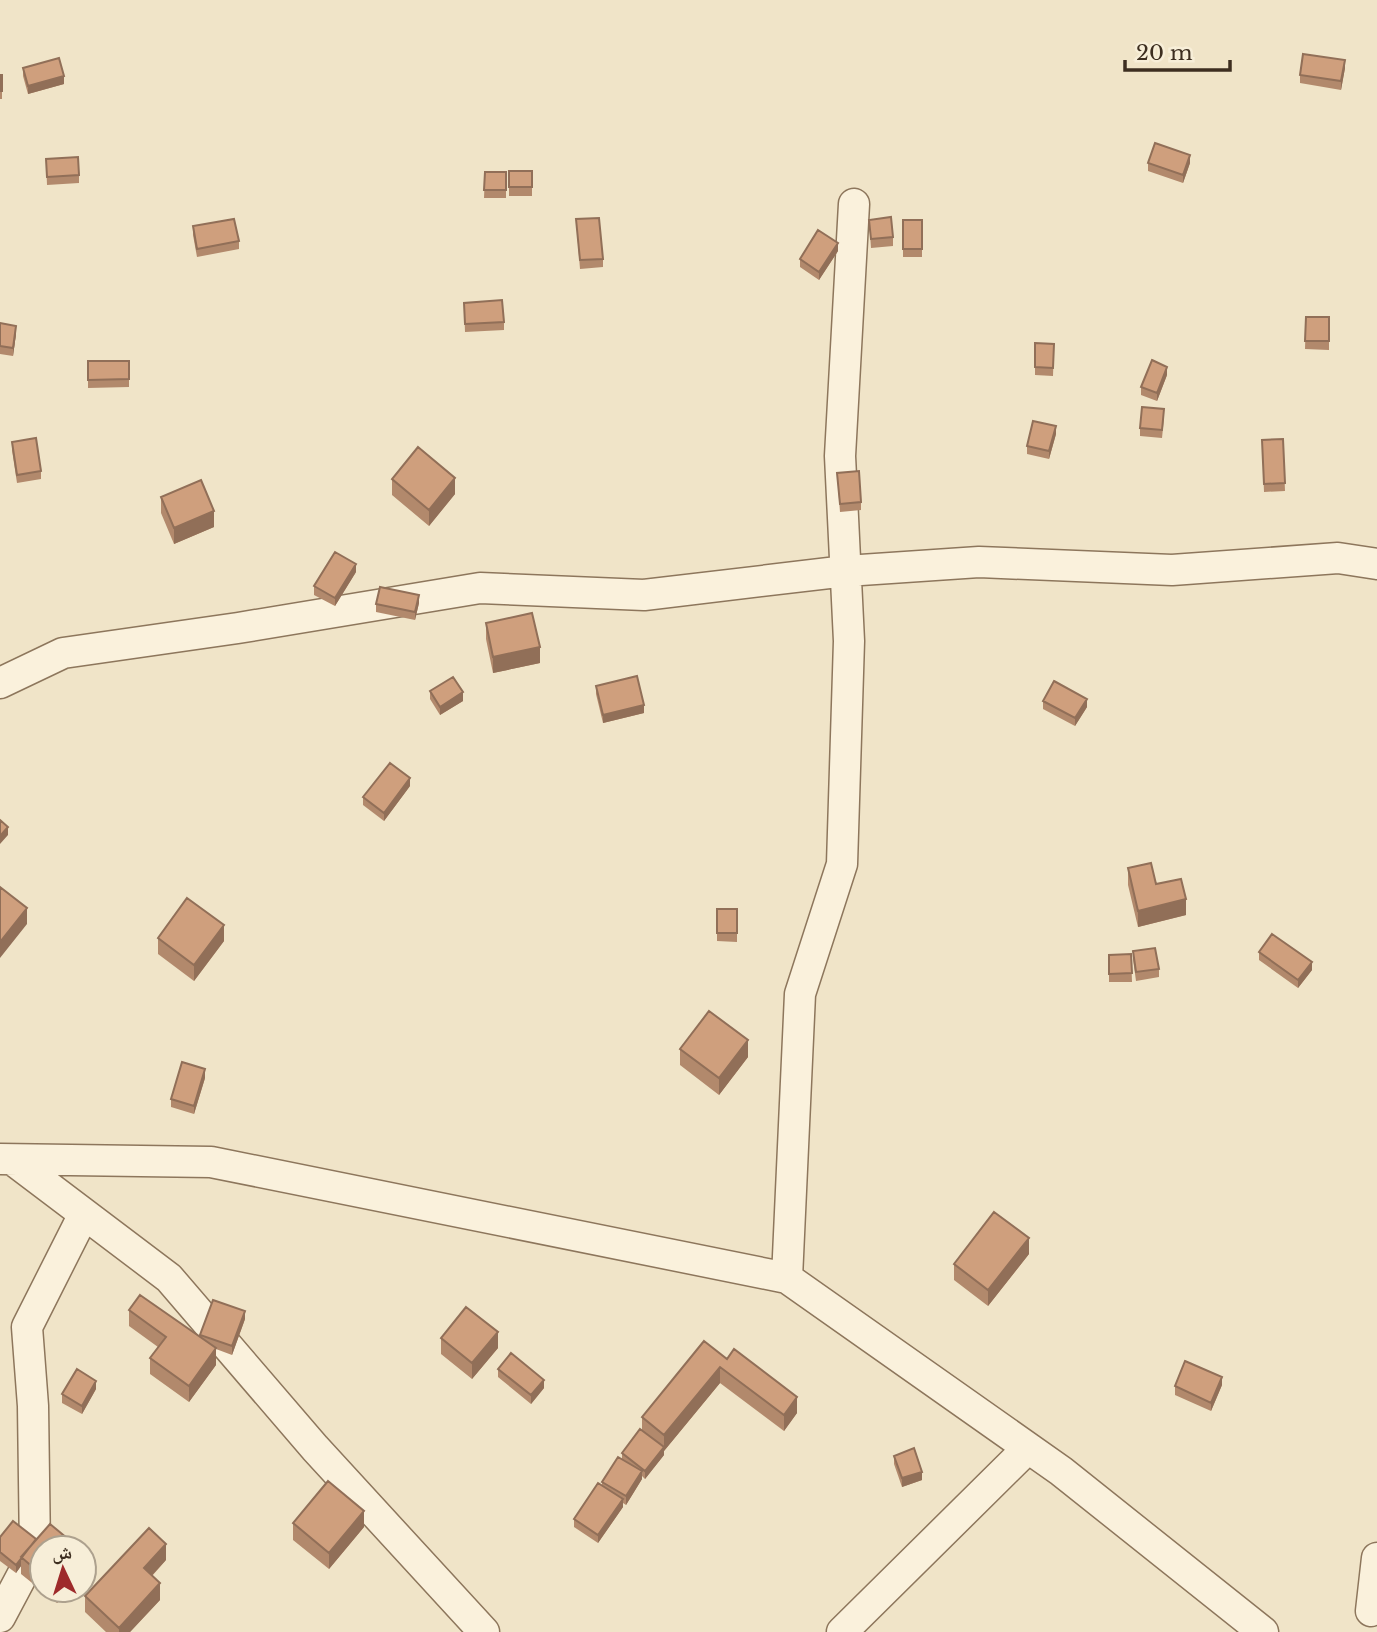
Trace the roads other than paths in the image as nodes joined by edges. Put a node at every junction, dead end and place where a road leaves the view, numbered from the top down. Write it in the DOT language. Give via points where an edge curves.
graph roads {
  1 [pos="854,204"];
  2 [pos="1377,564"];
  3 [pos="846,571"];
  4 [pos="0,683"];
  5 [pos="7,1160"];
  6 [pos="84,1214"];
  7 [pos="788,1278"];
  8 [pos="1028,1448"];
  9 [pos="1377,1558"];
  10 [pos="1370,1616"];
  11 [pos="0,1617"];
  12 [pos="484,1632"];
  13 [pos="842,1632"];
  14 [pos="1263,1632"];
  1 -- 3 [label="street" via="840,456"];
  2 -- 3 [label="street" via="1338,558 1171,570 979,562"];
  3 -- 4 [label="street" via="644,595 480,588 63,653"];
  3 -- 7 [label="street" via="849,641 842,864 800,994"];
  5 -- 6 [label="street"];
  5 -- 7 [label="street" via="211,1162"];
  6 -- 11 [label="street" via="27,1327 35,1551"];
  6 -- 12 [label="street" via="169,1278 315,1448"];
  7 -- 8 [label="street"];
  8 -- 13 [label="street"];
  8 -- 14 [label="street"];
  9 -- 10 [label="street"];
}
